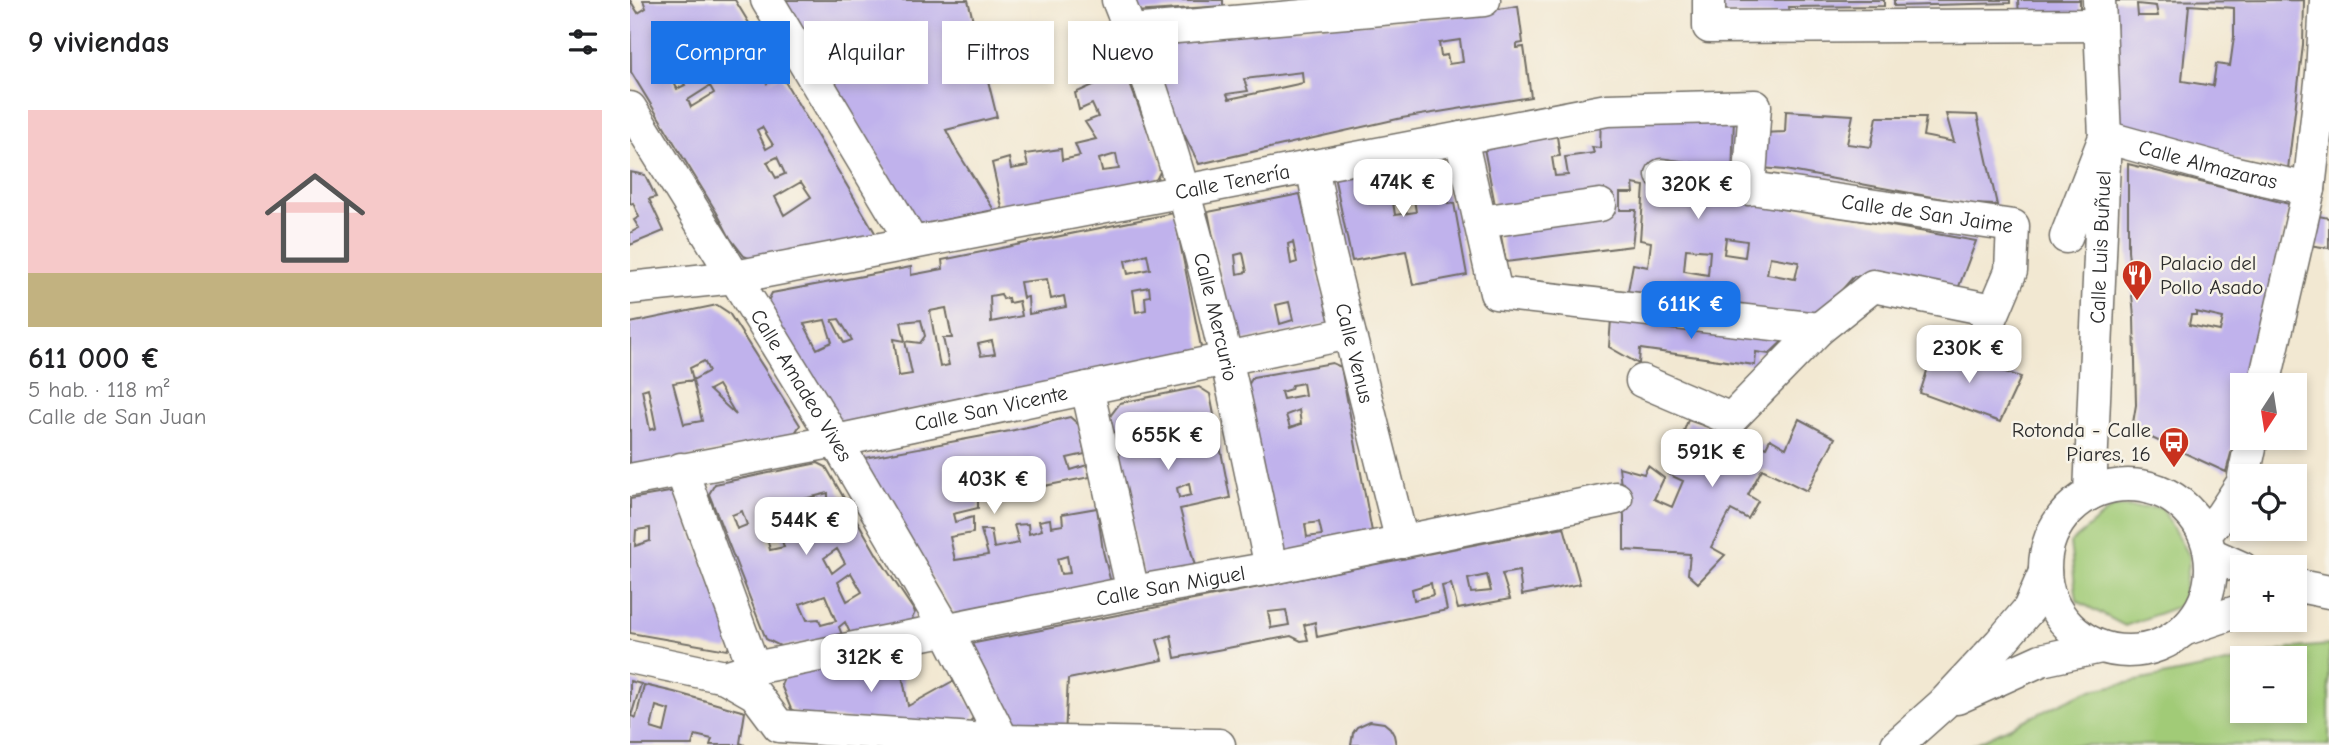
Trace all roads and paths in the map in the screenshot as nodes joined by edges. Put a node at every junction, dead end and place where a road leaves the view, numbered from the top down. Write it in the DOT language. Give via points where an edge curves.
graph roads {
  1 [pos="766,0"];
  2 [pos="1118,0"];
  3 [pos="1484,0"];
  4 [pos="1709,0"];
  5 [pos="2326,0"];
  6 [pos="2099,13"];
  7 [pos="1127,21"];
  8 [pos="1178,27"];
  9 [pos="1149,84"];
  10 [pos="630,108"];
  11 [pos="2105,137"];
  12 [pos="1461,138"];
  13 [pos="640,145"];
  14 [pos="2321,154"];
  15 [pos="1312,166"];
  16 [pos="1662,175"];
  17 [pos="1749,189"];
  18 [pos="2309,189"];
  19 [pos="1184,190"];
  20 [pos="1600,205"];
  21 [pos="1480,222"];
  22 [pos="2067,237"];
  23 [pos="912,242"];
  24 [pos="735,277"];
  25 [pos="630,288"];
  26 [pos="1993,310"];
  27 [pos="1819,329"];
  28 [pos="1349,333"];
  29 [pos="1976,354"];
  30 [pos="1228,360"];
  31 [pos="2267,373"];
  32 [pos="1642,381"];
  33 [pos="1087,388"];
  34 [pos="836,441"];
  35 [pos="681,470"];
  36 [pos="630,480"];
  37 [pos="2090,494"];
  38 [pos="1616,498"];
  39 [pos="2230,502"];
  40 [pos="1402,542"];
  41 [pos="2208,544"];
  42 [pos="2230,560"];
  43 [pos="1271,568"];
  44 [pos="2045,572"];
  45 [pos="2307,588"];
  46 [pos="1133,592"];
  47 [pos="2329,592"];
  48 [pos="2307,609"];
  49 [pos="2329,612"];
  50 [pos="2230,614"];
  51 [pos="2186,629"];
  52 [pos="947,631"];
  53 [pos="2101,647"];
  54 [pos="630,657"];
  55 [pos="754,668"];
  56 [pos="724,677"];
  57 [pos="1943,705"];
  58 [pos="1003,741"];
  59 [pos="1219,745"];
  60 [pos="1897,745"];
  1 -- 23 [label="street"];
  2 -- 7 [label="street, Calle Mercurio"];
  3 -- 8 [label="street"];
  4 -- 6 [label="street" via="1709,27"];
  5 -- 14 [label="street"];
  6 -- 11 [label="street, Calle Luis Buñuel"];
  9 -- 19 [label="street, Calle Mercurio"];
  10 -- 13 [label="street, Calle Amadeo Vives"];
  11 -- 18 [label="street, Calle Almazaras"];
  11 -- 22 [label="street"];
  11 -- 37 [label="street, Calle Luis Buñuel"];
  12 -- 15 [label="street, Calle Tenería"];
  12 -- 17 [label="street, Calle Tenería" via="1607,110 1755,106"];
  12 -- 21 [label="street"];
  13 -- 24 [label="street, Calle Amadeo Vives"];
  14 -- 18 [label="street"];
  15 -- 19 [label="street, Calle Tenería"];
  15 -- 28 [label="street, Calle Venus"];
  16 -- 17 [label="street"];
  17 -- 26 [label="street, Calle de San Jaime" via="2013,226 2011,271"];
  18 -- 31 [label="street"];
  19 -- 23 [label="street, Calle Tenería"];
  19 -- 30 [label="street, Calle Mercurio"];
  20 -- 21 [label="street"];
  21 -- 27 [label="street" via="1496,293"];
  23 -- 24 [label="street, Calle Tenería"];
  24 -- 25 [label="street, Calle Tenería"];
  24 -- 34 [label="street, Calle Amadeo Vives"];
  26 -- 27 [label="street" via="1873,286"];
  26 -- 29 [label="street, Calle de San Jaime"];
  27 -- 32 [label="street" via="1731,419"];
  28 -- 30 [label="street, Calle San Vicente"];
  28 -- 40 [label="street, Calle Venus"];
  30 -- 33 [label="street, Calle San Vicente"];
  30 -- 43 [label="street, Calle Mercurio"];
  33 -- 34 [label="street, Calle San Vicente"];
  33 -- 46 [label="street"];
  34 -- 35 [label="street, Calle San Vicente"];
  34 -- 52 [label="street, Calle Amadeo Vives"];
  35 -- 36 [label="street, Calle San Vicente"];
  35 -- 55 [label="street"];
  37 -- 41 [label="street" via="2116,486 2143,486 2169,495 2190,511"];
  37 -- 44 [label="street" via="2056,526"];
  38 -- 40 [label="street, Calle San Miguel"];
  39 -- 41 [label="street"];
  40 -- 43 [label="street, Calle San Miguel"];
  41 -- 42 [label="street"];
  41 -- 51 [label="street" via="2211,582 2203,607"];
  43 -- 46 [label="street, Calle San Miguel"];
  44 -- 53 [label="street" via="2050,597 2062,618 2080,636"];
  44 -- 57 [label="street" via="2029,609"];
  45 -- 47 [label="street"];
  46 -- 52 [label="street, Calle San Miguel"];
  48 -- 49 [label="street"];
  50 -- 51 [label="street"];
  51 -- 53 [label="street" via="2146,649 2124,652"];
  52 -- 55 [label="street, Calle San Miguel"];
  52 -- 58 [label="street, Calle Amadeo Vives"];
  53 -- 57 [label="street" via="2041,660"];
  54 -- 56 [label="street"];
  55 -- 56 [label="street, Calle San Miguel"];
  56 -- 58 [label="street" via="755,694 779,726"];
  57 -- 60 [label="street"];
  58 -- 59 [label="street"];
}
